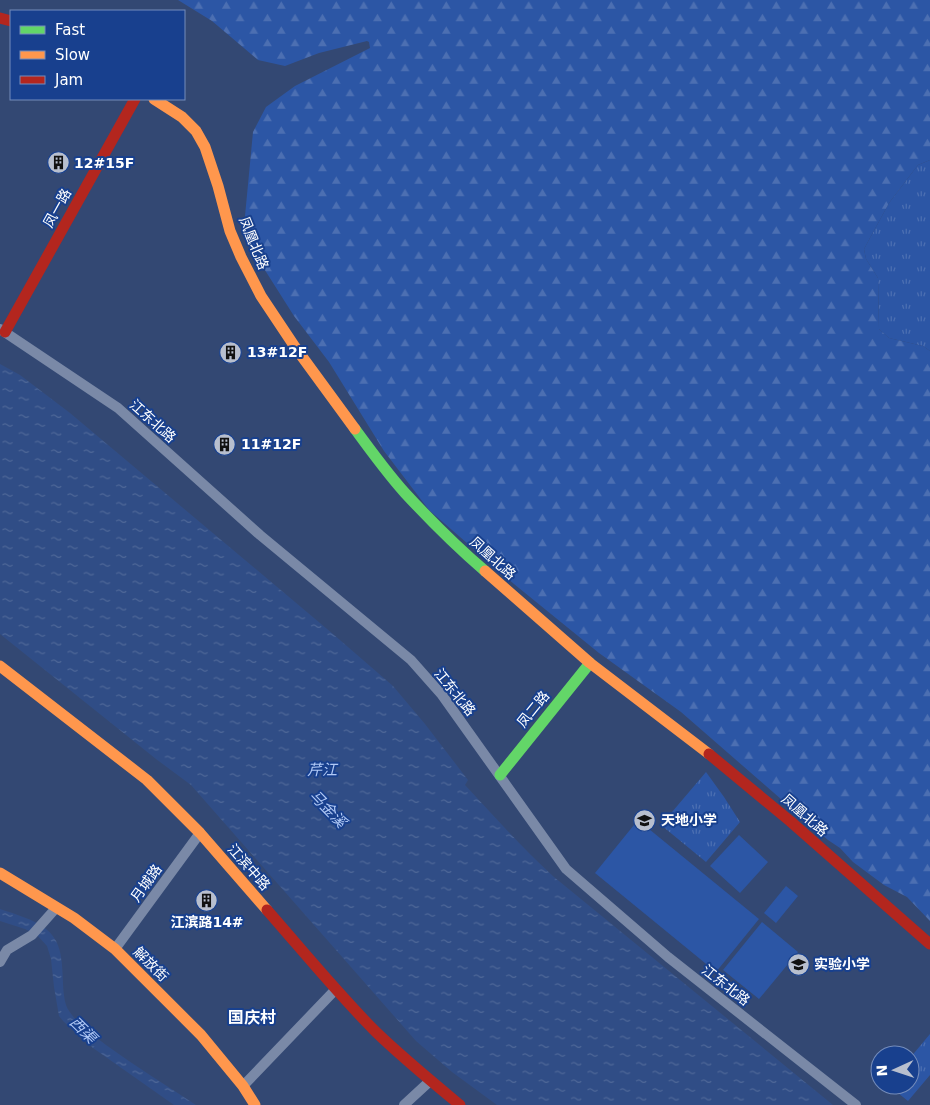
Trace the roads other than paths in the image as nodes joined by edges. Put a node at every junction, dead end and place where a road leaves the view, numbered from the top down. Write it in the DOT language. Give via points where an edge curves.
graph roads {
  1 [pos="134,100"];
  2 [pos="156,100"];
  3 [pos="3,330"];
  4 [pos="590,663"];
  5 [pos="0,666"];
  6 [pos="500,775"];
  7 [pos="200,833"];
  8 [pos="0,873"];
  9 [pos="56,908"];
  10 [pos="930,944"];
  11 [pos="115,949"];
  12 [pos="0,962"];
  13 [pos="336,989"];
  14 [pos="430,1082"];
  15 [pos="243,1086"];
  16 [pos="255,1105"];
  17 [pos="404,1105"];
  18 [pos="460,1105"];
  19 [pos="856,1105"];
  1 -- 3 [label="street, 凤一路"];
  2 -- 4 [label="street, 凤凰北路" via="182,117 196,131 205,147 230,231 261,296 374,455 442,531"];
  3 -- 6 [label="street, 江东北路" via="118,408 260,535 410,660 442,695"];
  4 -- 6 [label="street, 凤二路"];
  4 -- 10 [label="street, 凤凰北路" via="790,820"];
  5 -- 7 [label="street, 江滨中路" via="146,780"];
  6 -- 19 [label="street, 江东北路" via="566,869 668,957"];
  7 -- 11 [label="street, 月城路"];
  7 -- 13 [label="street, 江滨中路"];
  8 -- 9 [label="street, 解放街"];
  9 -- 11 [label="street, 解放街"];
  9 -- 12 [label="street" via="32,935 7,950"];
  11 -- 15 [label="street, 解放街" via="201,1035"];
  13 -- 14 [label="street, 江滨中路"];
  13 -- 15 [label="street"];
  14 -- 17 [label="street"];
  14 -- 18 [label="street, 江滨中路"];
  15 -- 16 [label="street, 解放街"];
}
